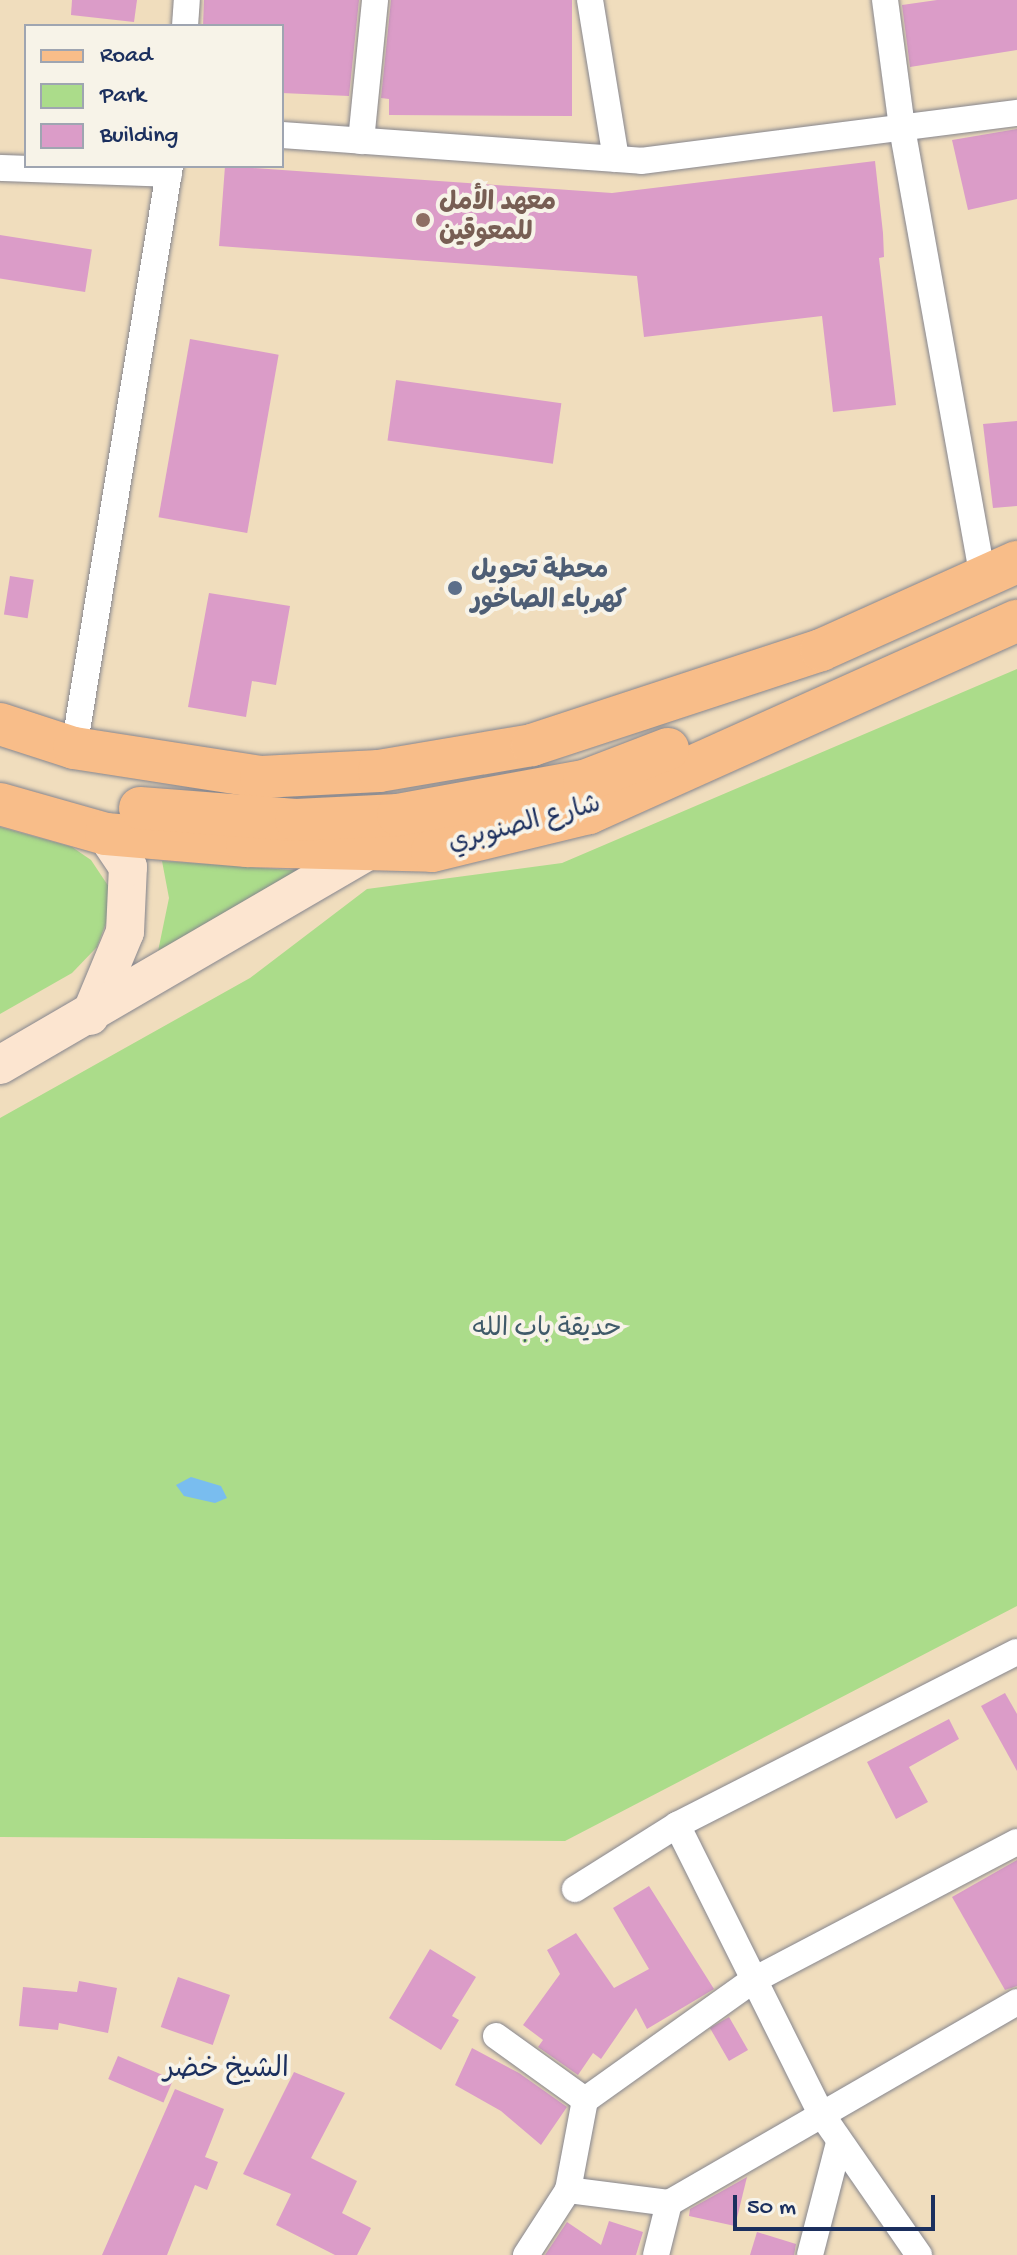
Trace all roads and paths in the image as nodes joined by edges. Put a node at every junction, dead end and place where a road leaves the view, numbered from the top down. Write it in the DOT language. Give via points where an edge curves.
graph roads {
  1 [pos="187,0"];
  2 [pos="375,0"];
  3 [pos="590,0"];
  4 [pos="885,0"];
  5 [pos="185,24"];
  6 [pos="1017,113"];
  7 [pos="902,128"];
  8 [pos="284,135"];
  9 [pos="361,141"];
  10 [pos="616,159"];
  11 [pos="0,168"];
  12 [pos="170,170"];
  13 [pos="1000,569"];
  14 [pos="1017,621"];
  15 [pos="821,650"];
  16 [pos="841,701"];
  17 [pos="0,724"];
  18 [pos="74,748"];
  19 [pos="0,754"];
  20 [pos="0,776"];
  21 [pos="0,804"];
  22 [pos="106,834"];
  23 [pos="368,851"];
  24 [pos="90,1016"];
  25 [pos="0,1065"];
  26 [pos="1017,1652"];
  27 [pos="677,1825"];
  28 [pos="1017,1842"];
  29 [pos="575,1889"];
  30 [pos="752,1981"];
  31 [pos="1017,2002"];
  32 [pos="496,2036"];
  33 [pos="585,2100"];
  34 [pos="820,2112"];
  35 [pos="839,2143"];
  36 [pos="568,2190"];
  37 [pos="669,2203"];
  38 [pos="526,2255"];
  39 [pos="656,2255"];
  40 [pos="810,2255"];
  41 [pos="919,2255"];
  1 -- 5 [label="street"];
  2 -- 9 [label="street"];
  3 -- 10 [label="street"];
  4 -- 7 [label="street"];
  6 -- 7 [label="street"];
  7 -- 10 [label="street" via="641,161"];
  7 -- 13 [label="street"];
  8 -- 9 [label="street"];
  9 -- 10 [label="street"];
  11 -- 12 [label="street"];
  12 -- 18 [label="street"];
  13 -- 15 [label="main road"];
  14 -- 16 [label="main road, شارع الصنوبري"];
  15 -- 18 [label="main road" via="532,745 379,771 261,777"];
  15 -- 19 [label="main road" via="716,712 506,782 396,795 292,796 115,783"];
  16 -- 20 [label="main road" via="790,703 584,781 398,815 296,820 113,806"];
  16 -- 23 [label="main road, شارع الصنوبري" via="589,813 432,851"];
  17 -- 18 [label="main road"];
  21 -- 22 [label="main road, شارع الصنوبري"];
  22 -- 23 [label="main road, شارع الصنوبري"];
  22 -- 24 [label="main road" via="128,867 125,932"];
  23 -- 24 [label="main road"];
  24 -- 25 [label="main road"];
  26 -- 27 [label="street"];
  27 -- 29 [label="street"];
  27 -- 30 [label="street"];
  28 -- 30 [label="street"];
  30 -- 33 [label="street"];
  30 -- 34 [label="street"];
  31 -- 34 [label="street"];
  32 -- 33 [label="street"];
  33 -- 36 [label="street"];
  34 -- 35 [label="street"];
  34 -- 37 [label="street"];
  35 -- 40 [label="street"];
  35 -- 41 [label="street"];
  36 -- 37 [label="street"];
  36 -- 38 [label="street"];
  37 -- 39 [label="street"];
}
